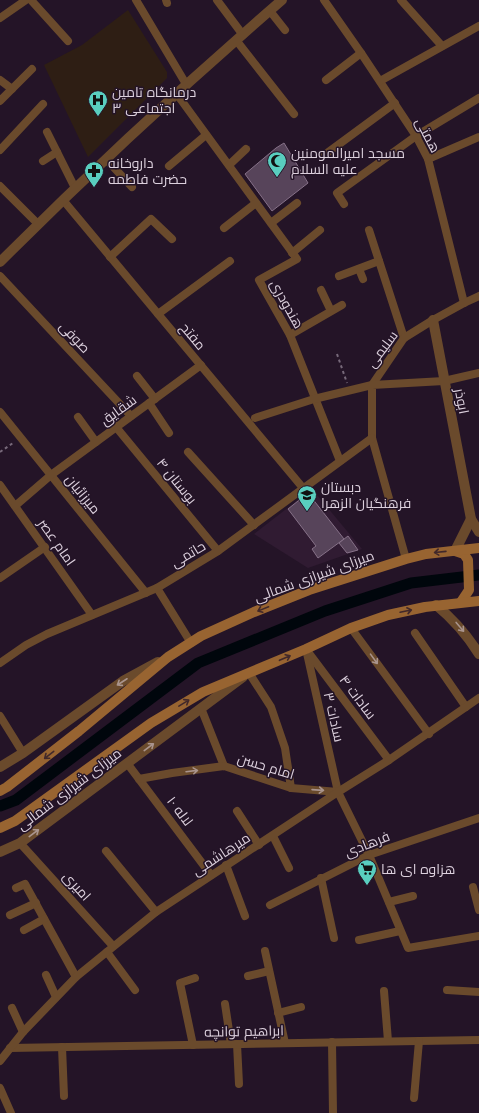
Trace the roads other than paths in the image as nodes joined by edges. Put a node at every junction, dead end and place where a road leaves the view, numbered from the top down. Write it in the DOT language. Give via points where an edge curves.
graph roads {
  1 [pos="26,0"];
  2 [pos="31,0"];
  3 [pos="136,0"];
  4 [pos="217,0"];
  5 [pos="282,0"];
  6 [pos="324,0"];
  7 [pos="400,0"];
  8 [pos="270,11"];
  9 [pos="0,18"];
  10 [pos="479,26"];
  11 [pos="285,30"];
  12 [pos="239,37"];
  13 [pos="68,41"];
  14 [pos="442,46"];
  15 [pos="361,53"];
  16 [pos="32,70"];
  17 [pos="0,80"];
  18 [pos="326,80"];
  19 [pos="380,81"];
  20 [pos="186,84"];
  21 [pos="12,89"];
  22 [pos="176,93"];
  23 [pos="479,98"];
  24 [pos="0,101"];
  25 [pos="395,103"];
  26 [pos="43,104"];
  27 [pos="294,114"];
  28 [pos="47,132"];
  29 [pos="206,135"];
  30 [pos="416,136"];
  31 [pos="479,137"];
  32 [pos="246,149"];
  33 [pos="0,150"];
  34 [pos="57,152"];
  35 [pos="322,156"];
  36 [pos="106,159"];
  37 [pos="428,159"];
  38 [pos="43,161"];
  39 [pos="229,165"];
  40 [pos="169,166"];
  41 [pos="0,186"];
  42 [pos="132,187"];
  43 [pos="75,188"];
  44 [pos="63,200"];
  45 [pos="256,203"];
  46 [pos="297,203"];
  47 [pos="344,204"];
  48 [pos="271,223"];
  49 [pos="38,224"];
  50 [pos="224,228"];
  51 [pos="320,230"];
  52 [pos="369,230"];
  53 [pos="172,240"];
  54 [pos="292,253"];
  55 [pos="110,257"];
  56 [pos="230,261"];
  57 [pos="379,261"];
  58 [pos="0,262"];
  59 [pos="359,269"];
  60 [pos="0,276"];
  61 [pos="339,276"];
  62 [pos="363,279"];
  63 [pos="321,290"];
  64 [pos="479,296"];
  65 [pos="464,303"];
  66 [pos="342,305"];
  67 [pos="331,311"];
  68 [pos="158,314"];
  69 [pos="433,320"];
  70 [pos="290,335"];
  71 [pos="404,338"];
  72 [pos="201,365"];
  73 [pos="479,373"];
  74 [pos="137,376"];
  75 [pos="444,381"];
  76 [pos="372,385"];
  77 [pos="314,398"];
  78 [pos="152,401"];
  79 [pos="0,412"];
  80 [pos="131,416"];
  81 [pos="78,417"];
  82 [pos="255,418"];
  83 [pos="116,427"];
  84 [pos="170,433"];
  85 [pos="372,438"];
  86 [pos="96,442"];
  87 [pos="188,452"];
  88 [pos="340,461"];
  89 [pos="51,475"];
  90 [pos="0,485"];
  91 [pos="303,488"];
  92 [pos="15,506"];
  93 [pos="471,519"];
  94 [pos="254,525"];
  95 [pos="479,532"];
  96 [pos="44,547"];
  97 [pos="479,548"];
  98 [pos="218,551"];
  99 [pos="455,551"];
  100 [pos="406,559"];
  101 [pos="0,578"];
  102 [pos="157,588"];
  103 [pos="146,593"];
  104 [pos="479,601"];
  105 [pos="461,602"];
  106 [pos="436,605"];
  107 [pos="92,615"];
  108 [pos="352,628"];
  109 [pos="415,633"];
  110 [pos="191,643"];
  111 [pos="306,649"];
  112 [pos="479,654"];
  113 [pos="168,657"];
  114 [pos="0,663"];
  115 [pos="249,673"];
  116 [pos="479,698"];
  117 [pos="466,707"];
  118 [pos="201,708"];
  119 [pos="0,716"];
  120 [pos="429,734"];
  121 [pos="23,752"];
  122 [pos="389,760"];
  123 [pos="127,763"];
  124 [pos="224,766"];
  125 [pos="0,768"];
  126 [pos="139,779"];
  127 [pos="291,788"];
  128 [pos="0,791"];
  129 [pos="338,792"];
  130 [pos="237,810"];
  131 [pos="479,818"];
  132 [pos="0,828"];
  133 [pos="272,836"];
  134 [pos="20,843"];
  135 [pos="259,845"];
  136 [pos="106,851"];
  137 [pos="0,852"];
  138 [pos="368,855"];
  139 [pos="226,865"];
  140 [pos="289,868"];
  141 [pos="211,875"];
  142 [pos="321,878"];
  143 [pos="474,887"];
  144 [pos="16,888"];
  145 [pos="413,896"];
  146 [pos="389,902"];
  147 [pos="36,903"];
  148 [pos="270,905"];
  149 [pos="479,910"];
  150 [pos="156,912"];
  151 [pos="10,915"];
  152 [pos="245,916"];
  153 [pos="44,919"];
  154 [pos="24,930"];
  155 [pos="400,931"];
  156 [pos="479,936"];
  157 [pos="334,938"];
  158 [pos="359,940"];
  159 [pos="110,949"];
  160 [pos="265,951"];
  161 [pos="269,971"];
  162 [pos="46,975"];
  163 [pos="248,976"];
  164 [pos="76,977"];
  165 [pos="195,978"];
  166 [pos="135,990"];
  167 [pos="384,990"];
  168 [pos="447,990"];
  169 [pos="479,992"];
  170 [pos="56,997"];
  171 [pos="225,1004"];
  172 [pos="301,1007"];
  173 [pos="12,1008"];
  174 [pos="278,1013"];
  175 [pos="23,1032"];
  176 [pos="479,1040"];
  177 [pos="388,1041"];
  178 [pos="419,1041"];
  179 [pos="332,1042"];
  180 [pos="285,1043"];
  181 [pos="234,1044"];
  182 [pos="193,1045"];
  183 [pos="62,1047"];
  184 [pos="10,1048"];
  185 [pos="0,1060"];
  186 [pos="239,1084"];
  187 [pos="0,1088"];
  188 [pos="64,1096"];
  189 [pos="414,1098"];
  190 [pos="10,1113"];
  191 [pos="333,1113"];
  1 -- 9 [label="street"];
  2 -- 13 [label="street"];
  3 -- 20 [label="street"];
  4 -- 12 [label="street"];
  5 -- 8 [label="street"];
  6 -- 15 [label="street, همتی"];
  7 -- 14 [label="street"];
  8 -- 11 [label="street"];
  8 -- 12 [label="street"];
  10 -- 14 [label="street"];
  12 -- 20 [label="street"];
  12 -- 27 [label="street"];
  14 -- 19 [label="street"];
  15 -- 18 [label="street"];
  15 -- 19 [label="street, همتی"];
  16 -- 21 [label="street"];
  17 -- 21 [label="street"];
  19 -- 25 [label="street, همتی"];
  20 -- 22 [label="street"];
  21 -- 24 [label="street"];
  22 -- 29 [label="street"];
  22 -- 36 [label="street"];
  23 -- 30 [label="street"];
  25 -- 30 [label="street, همتی"];
  25 -- 35 [label="street"];
  26 -- 33 [label="street"];
  28 -- 34 [label="street"];
  29 -- 39 [label="street"];
  29 -- 40 [label="street"];
  30 -- 37 [label="street, همتی"];
  30 -- 47 [label="street" via="337,193"];
  31 -- 37 [label="street"];
  32 -- 39 [label="street"];
  34 -- 38 [label="street"];
  34 -- 43 [label="street"];
  36 -- 42 [label="street"];
  36 -- 43 [label="street"];
  37 -- 65 [label="street, همتی"];
  39 -- 45 [label="street"];
  41 -- 49 [label="street"];
  43 -- 44 [label="street"];
  44 -- 49 [label="street"];
  44 -- 55 [label="street, مفتح"];
  45 -- 48 [label="street"];
  45 -- 50 [label="street"];
  46 -- 48 [label="street"];
  48 -- 54 [label="street"];
  49 -- 58 [label="street"];
  51 -- 54 [label="street"];
  52 -- 57 [label="street"];
  53 -- 55 [label="street" via="151,220"];
  54 -- 70 [label="street, هندودری" via="296,259 259,280"];
  55 -- 68 [label="street, مفتح"];
  56 -- 68 [label="street"];
  57 -- 59 [label="street"];
  57 -- 71 [label="street"];
  59 -- 61 [label="street"];
  59 -- 62 [label="street"];
  60 -- 80 [label="street, صوفی"];
  63 -- 67 [label="street"];
  64 -- 65 [label="street, سلیمی"];
  65 -- 69 [label="street, سلیمی"];
  66 -- 67 [label="street"];
  67 -- 70 [label="street"];
  68 -- 72 [label="street, مفتح"];
  69 -- 71 [label="street, سلیمی"];
  69 -- 75 [label="street, ابوذر"];
  70 -- 77 [label="street, هندودری"];
  71 -- 76 [label="street, سلیمی"];
  72 -- 78 [label="street, شقایق"];
  72 -- 91 [label="street, مفتح"];
  73 -- 75 [label="street"];
  74 -- 78 [label="street"];
  75 -- 76 [label="street"];
  75 -- 93 [label="street, ابوذر"];
  76 -- 77 [label="street, سلیمی"];
  76 -- 85 [label="street"];
  77 -- 82 [label="street, سلیمی"];
  77 -- 88 [label="street, هندودری"];
  78 -- 80 [label="street, شقایق"];
  78 -- 84 [label="street"];
  79 -- 89 [label="street, میرزائیان"];
  80 -- 83 [label="street, شقایق"];
  81 -- 86 [label="street"];
  83 -- 86 [label="street, شقایق"];
  83 -- 98 [label="street, بوستان ۴"];
  85 -- 88 [label="street, حاتمی"];
  85 -- 100 [label="street"];
  86 -- 89 [label="street, شقایق"];
  87 -- 94 [label="street"];
  88 -- 91 [label="street, حاتمی"];
  89 -- 92 [label="street, شقایق"];
  89 -- 103 [label="street, میرزائیان"];
  90 -- 92 [label="street, امام عصر"];
  91 -- 94 [label="street, حاتمی"];
  92 -- 96 [label="street, امام عصر"];
  93 -- 95 [label="street, ابوذر"];
  93 -- 99 [label="street"];
  94 -- 98 [label="street, حاتمی"];
  96 -- 101 [label="street"];
  96 -- 107 [label="street, امام عصر"];
  97 -- 99 [label="main road, میرزای شیرازی شمالی"];
  98 -- 102 [label="street, حاتمی"];
  99 -- 100 [label="main road, میرزای شیرازی شمالی, one-way"];
  99 -- 105 [label="main road" via="464,554 468,560 469,590"];
  100 -- 110 [label="main road, میرزای شیرازی شمالی, one-way" via="309,590 254,612"];
  102 -- 103 [label="street, حاتمی"];
  102 -- 110 [label="street"];
  103 -- 107 [label="street, حاتمی"];
  104 -- 105 [label="main road, میرزای شیرازی شمالی"];
  105 -- 106 [label="main road, میرزای شیرازی شمالی"];
  108 -- 106 [label="main road, میرزای شیرازی شمالی, one-way" via="388,615"];
  106 -- 112 [label="street, one-way" via="452,618"];
  107 -- 114 [label="street, حاتمی" via="47,634"];
  108 -- 111 [label="main road, میرزای شیرازی شمالی"];
  108 -- 120 [label="street, one-way"];
  109 -- 117 [label="street"];
  110 -- 113 [label="main road, میرزای شیرازی شمالی"];
  115 -- 111 [label="main road, میرزای شیرازی شمالی, one-way"];
  111 -- 122 [label="street, سادات ۴"];
  111 -- 129 [label="street, سادات ۳"];
  113 -- 121 [label="street, میرزای شیرازی شمالی, one-way" via="123,681"];
  113 -- 128 [label="main road, میرزای شیرازی شمالی, one-way" via="79,731"];
  115 -- 118 [label="street, میرزای شیرازی شمالی"];
  115 -- 127 [label="street" via="271,707 285,748"];
  132 -- 115 [label="main road, میرزای شیرازی شمالی, one-way" via="15,821 151,723 203,692"];
  116 -- 117 [label="street, میرهاشمی"];
  117 -- 120 [label="street, میرهاشمی"];
  123 -- 118 [label="street, میرزای شیرازی شمالی, one-way"];
  118 -- 124 [label="street"];
  119 -- 121 [label="street"];
  120 -- 122 [label="street, میرهاشمی"];
  121 -- 125 [label="street, میرزای شیرازی شمالی"];
  122 -- 129 [label="street, میرهاشمی"];
  123 -- 126 [label="street, لاله ۱۰"];
  134 -- 123 [label="street, میرزای شیرازی شمالی, one-way"];
  126 -- 124 [label="street, امام حسن, one-way"];
  124 -- 127 [label="street, امام حسن"];
  126 -- 141 [label="street, لاله ۱۰"];
  127 -- 129 [label="street, امام حسن, one-way"];
  129 -- 133 [label="street, میرهاشمی"];
  129 -- 138 [label="street, سادات ۳"];
  130 -- 135 [label="street"];
  131 -- 138 [label="street, فرهادی"];
  133 -- 135 [label="street, میرهاشمی"];
  133 -- 140 [label="street"];
  134 -- 137 [label="street, میرزای شیرازی شمالی"];
  134 -- 159 [label="street, امیری"];
  135 -- 139 [label="street, میرهاشمی"];
  136 -- 150 [label="street"];
  138 -- 142 [label="street, فرهادی"];
  138 -- 146 [label="street, سادات ۳"];
  139 -- 141 [label="street, میرهاشمی"];
  139 -- 152 [label="street"];
  141 -- 150 [label="street, میرهاشمی"];
  142 -- 148 [label="street, فرهادی"];
  142 -- 157 [label="street"];
  143 -- 149 [label="street"];
  144 -- 147 [label="street" via="25,884"];
  145 -- 146 [label="street"];
  146 -- 155 [label="street, سادات ۳"];
  147 -- 151 [label="street"];
  147 -- 153 [label="street"];
  150 -- 159 [label="street, میرهاشمی"];
  153 -- 154 [label="street"];
  153 -- 164 [label="street"];
  155 -- 156 [label="street, سادات ۳" via="408,948"];
  155 -- 158 [label="street"];
  159 -- 164 [label="street, میرهاشمی"];
  159 -- 166 [label="street, امیری"];
  160 -- 161 [label="street"];
  161 -- 163 [label="street"];
  161 -- 174 [label="street"];
  162 -- 170 [label="street"];
  164 -- 170 [label="street, میرهاشمی"];
  165 -- 182 [label="street" via="180,983"];
  167 -- 177 [label="street"];
  168 -- 169 [label="street"];
  170 -- 175 [label="street, میرهاشمی"];
  171 -- 181 [label="street"];
  172 -- 174 [label="street"];
  173 -- 175 [label="street"];
  174 -- 180 [label="street"];
  175 -- 184 [label="street, میرهاشمی"];
  176 -- 178 [label="street, ابراهیم توانچه"];
  177 -- 178 [label="street, ابراهیم توانچه"];
  177 -- 179 [label="street, ابراهیم توانچه"];
  178 -- 189 [label="street"];
  179 -- 180 [label="street, ابراهیم توانچه"];
  179 -- 191 [label="street"];
  180 -- 181 [label="street, ابراهیم توانچه"];
  181 -- 182 [label="street, ابراهیم توانچه"];
  181 -- 186 [label="street"];
  182 -- 183 [label="street, ابراهیم توانچه"];
  183 -- 184 [label="street, ابراهیم توانچه"];
  183 -- 188 [label="street"];
  184 -- 185 [label="street, میرهاشمی"];
  187 -- 190 [label="street"];
}
